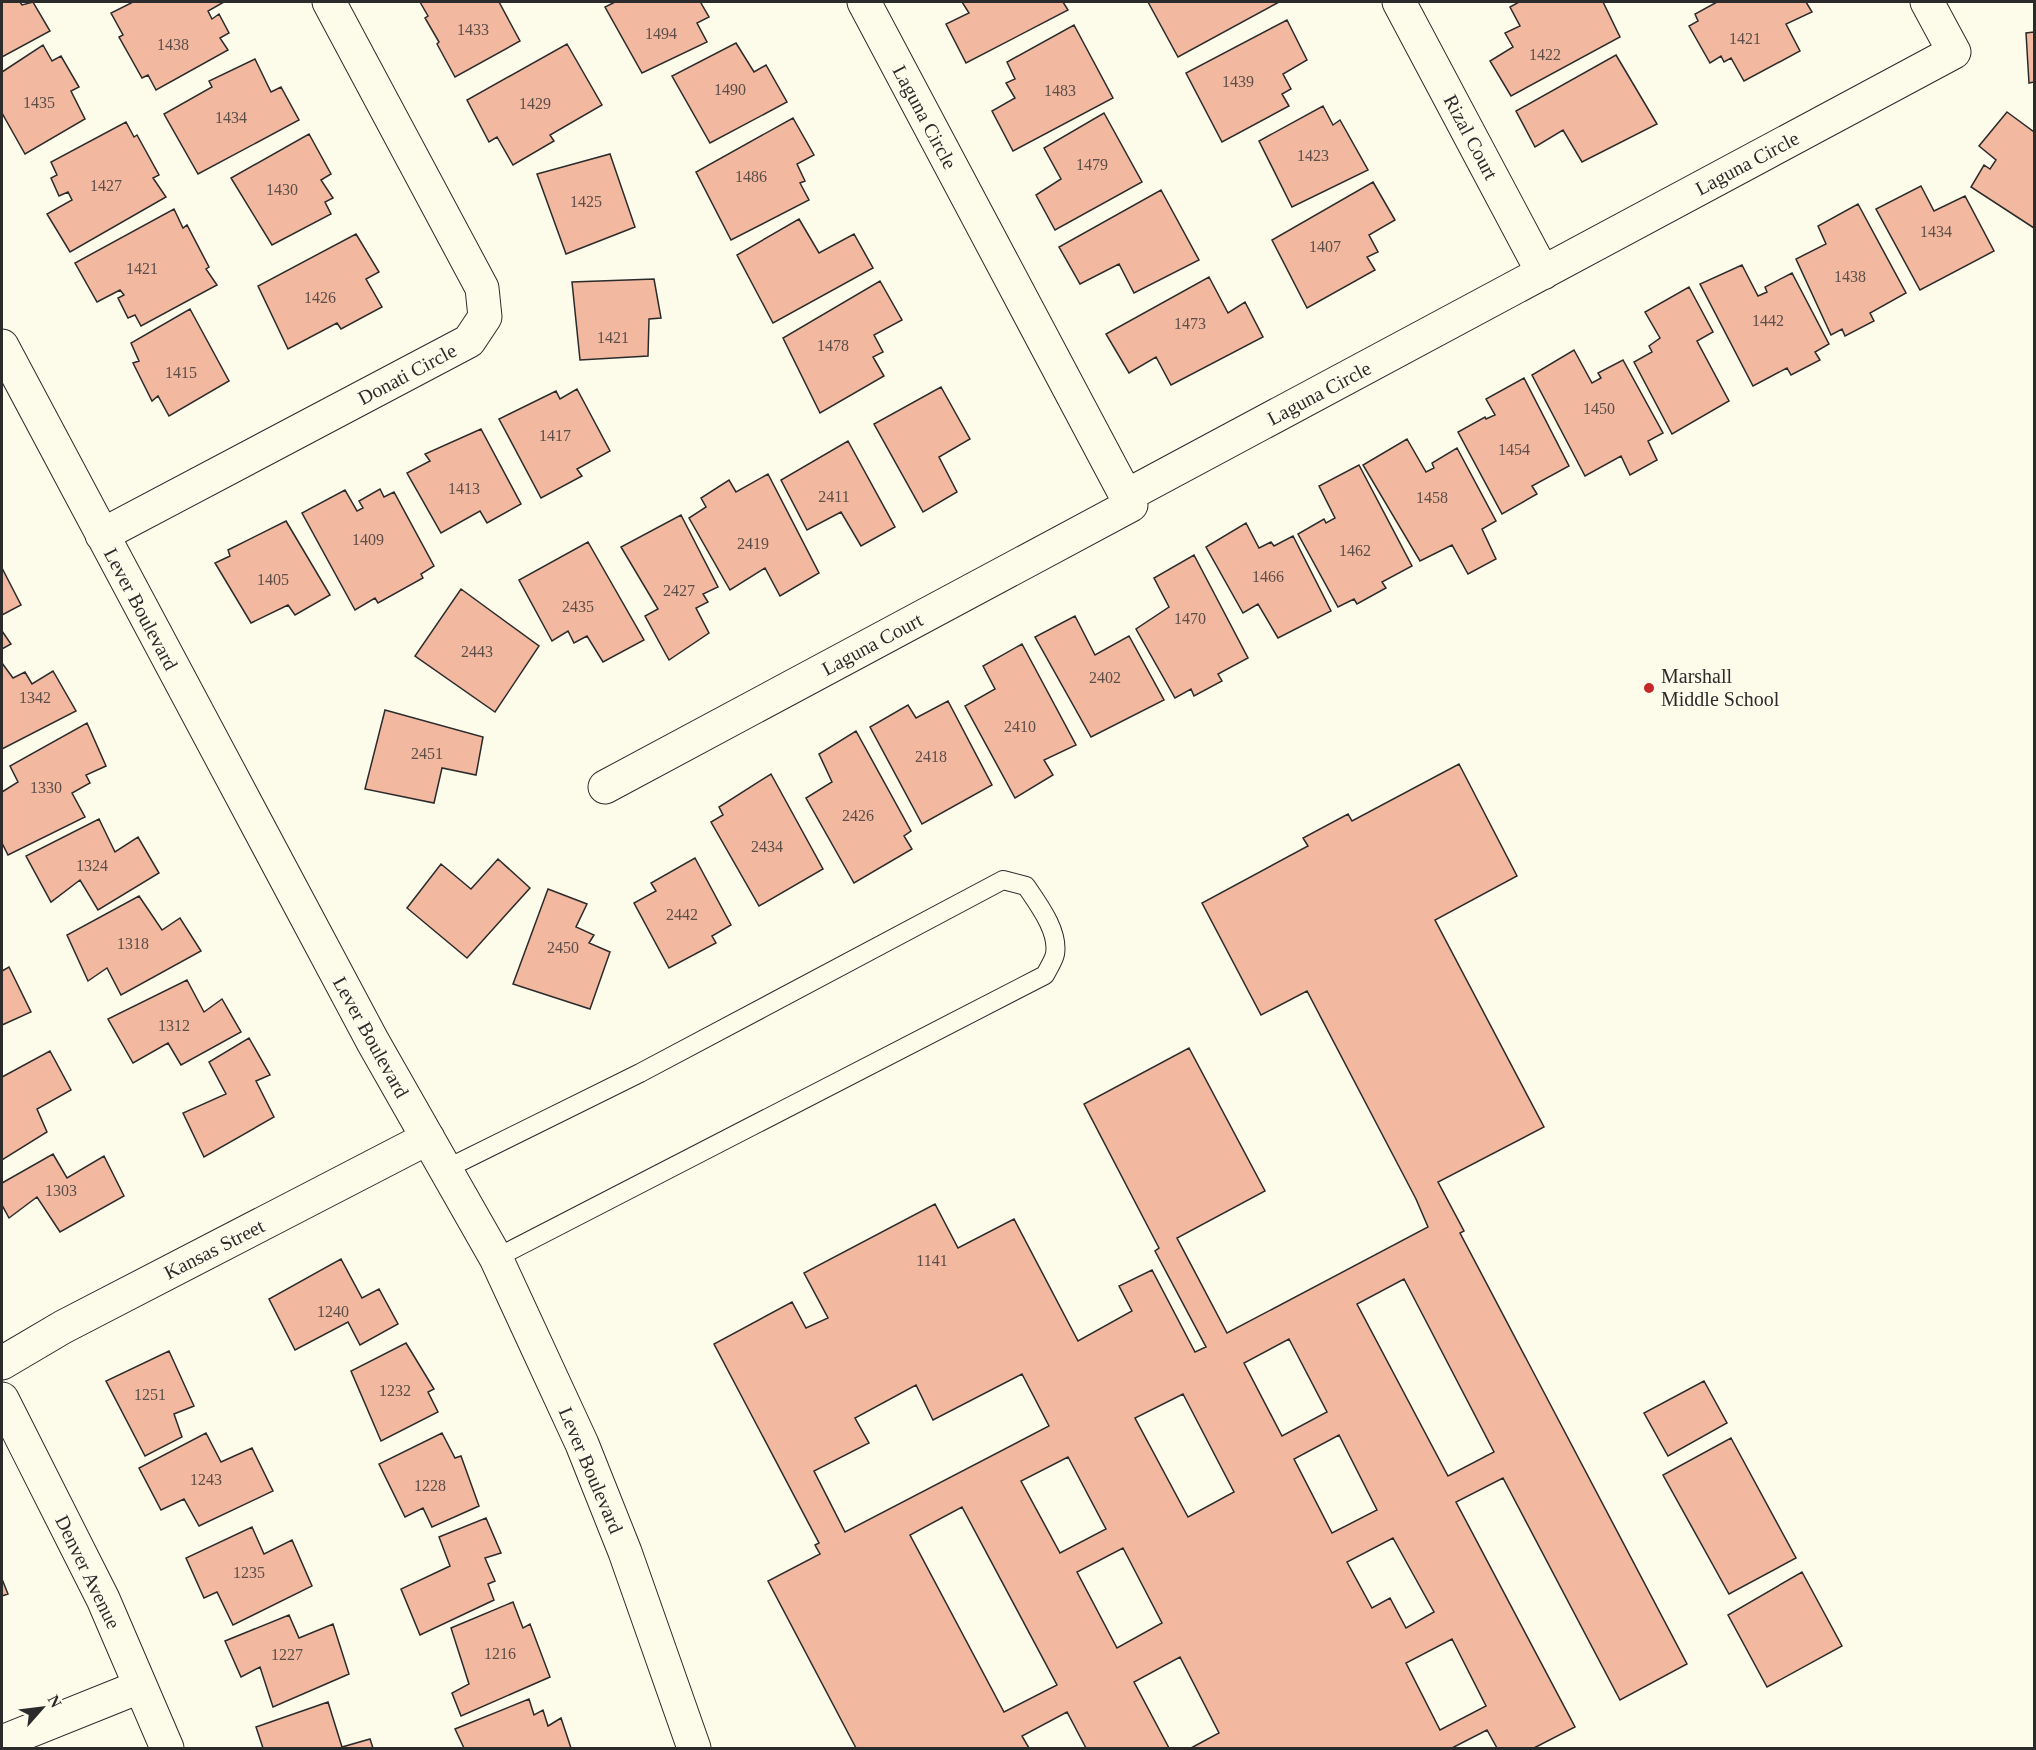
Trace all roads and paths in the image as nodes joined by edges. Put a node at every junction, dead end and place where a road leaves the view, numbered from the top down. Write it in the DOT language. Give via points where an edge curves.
graph roads {
  1 [pos="329,2"];
  2 [pos="864,2"];
  3 [pos="1399,2"];
  4 [pos="1927,2"];
  5 [pos="1543,273"];
  6 [pos="2,346"];
  7 [pos="1126,496"];
  8 [pos="102,535"];
  9 [pos="605,788"];
  10 [pos="428,1138"];
  11 [pos="446,1169"];
  12 [pos="496,1258"];
  13 [pos="2,1363"];
  14 [pos="2,1399"];
  15 [pos="139,1687"];
  16 [pos="2,1742"];
  17 [pos="167,1749"];
  18 [pos="694,1749"];
  1 -- 8 [label="street, Donati Circle" via="482,288 485,317 469,341"];
  2 -- 7 [label="street, Laguna Circle"];
  3 -- 5 [label="street, Rizal Court"];
  4 -- 5 [label="street, Laguna Circle" via="1954,52"];
  5 -- 7 [label="street, Laguna Circle"];
  6 -- 8 [label="street, Lever Boulevard"];
  7 -- 9 [label="street, Laguna Court" via="1131,505"];
  8 -- 10 [label="street, Lever Boulevard"];
  10 -- 11 [label="street, Lever Boulevard"];
  10 -- 13 [label="street, Kansas Street"];
  11 -- 12 [label="street, Lever Boulevard"];
  11 -- 12 [label="lane" via="640,1073 1003,880 1026,886 1036,901 1053,932 1055,954 1045,975"];
  12 -- 18 [label="street, Lever Boulevard" via="582,1444 625,1552"];
  14 -- 15 [label="street, Denver Avenue" via="103,1599"];
  15 -- 16 [label="street"];
  15 -- 17 [label="street, Denver Avenue"];
}
